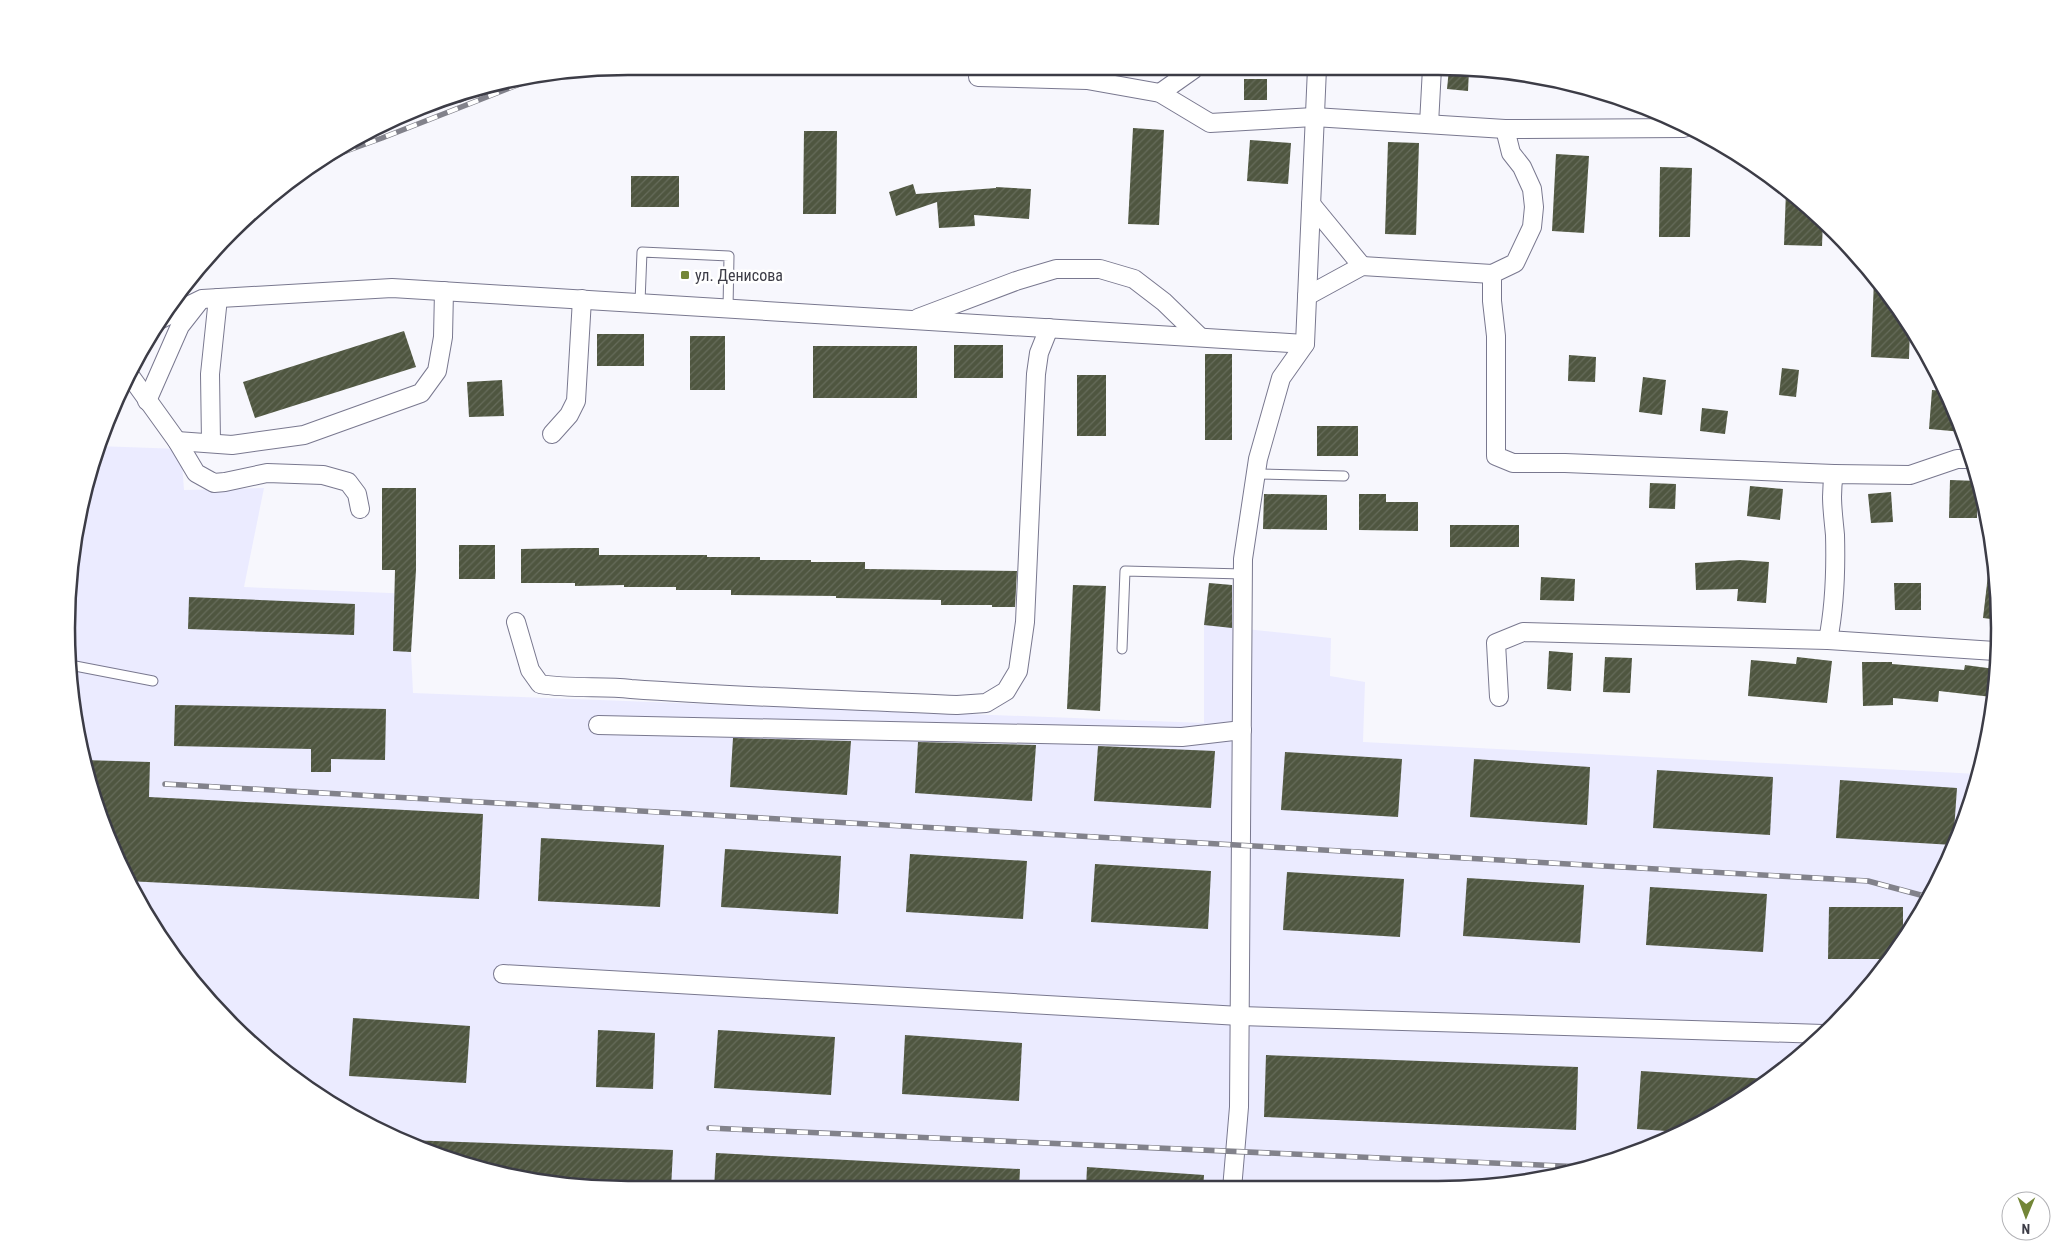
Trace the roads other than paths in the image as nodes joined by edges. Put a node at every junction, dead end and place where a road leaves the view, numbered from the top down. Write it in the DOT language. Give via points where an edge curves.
graph roads {
  1 [pos="1186,75"];
  2 [pos="1316,75"];
  3 [pos="1432,75"];
  4 [pos="978,77"];
  5 [pos="1160,93"];
  6 [pos="1314,117"];
  7 [pos="1429,124"];
  8 [pos="1674,128"];
  9 [pos="1506,129"];
  10 [pos="1311,204"];
  11 [pos="1362,266"];
  12 [pos="1492,274"];
  13 [pos="444,291"];
  14 [pos="1307,296"];
  15 [pos="210,299"];
  16 [pos="582,299"];
  17 [pos="640,302"];
  18 [pos="728,308"];
  19 [pos="173,314"];
  20 [pos="912,320"];
  21 [pos="1049,328"];
  22 [pos="1200,338"];
  23 [pos="1305,344"];
  24 [pos="133,380"];
  25 [pos="147,401"];
  26 [pos="552,434"];
  27 [pos="177,441"];
  28 [pos="210,442"];
  29 [pos="1965,460"];
  30 [pos="1256,474"];
  31 [pos="1834,474"];
  32 [pos="1344,476"];
  33 [pos="360,509"];
  34 [pos="1243,574"];
  35 [pos="516,622"];
  36 [pos="1828,640"];
  37 [pos="1122,649"];
  38 [pos="1990,651"];
  39 [pos="76,666"];
  40 [pos="154,681"];
  41 [pos="1499,698"];
  42 [pos="598,725"];
  43 [pos="1242,730"];
  44 [pos="503,974"];
  45 [pos="1240,1016"];
  46 [pos="1814,1034"];
  47 [pos="1233,1181"];
  1 -- 5 [label="street"];
  2 -- 6 [label="street"];
  3 -- 7 [label="street"];
  4 -- 5 [label="street" via="1087,80"];
  5 -- 6 [label="street" via="1210,123"];
  6 -- 7 [label="street"];
  6 -- 10 [label="street"];
  7 -- 9 [label="street"];
  8 -- 9 [label="street"];
  9 -- 12 [label="street" via="1511,153 1532,189 1534,207 1532,227 1515,262"];
  10 -- 11 [label="street"];
  10 -- 14 [label="street"];
  11 -- 12 [label="street"];
  11 -- 14 [label="street"];
  12 -- 31 [label="street" via="1496,336 1496,456 1513,463"];
  13 -- 15 [label="street" via="392,288"];
  13 -- 16 [label="street"];
  13 -- 28 [label="street" via="443,337 437,371 422,393 304,435 232,445"];
  14 -- 23 [label="street"];
  15 -- 19 [label="street"];
  15 -- 25 [label="street" via="180,326"];
  15 -- 28 [label="street"];
  16 -- 17 [label="street"];
  16 -- 26 [label="street" via="576,401 569,415"];
  17 -- 18 [label="street"];
  17 -- 18 [label="lane" via="642,252 729,256"];
  18 -- 20 [label="street"];
  20 -- 21 [label="street"];
  20 -- 22 [label="street" via="1056,269 1100,269 1134,279 1164,302"];
  21 -- 22 [label="street"];
  21 -- 35 [label="street" via="1039,353 1036,374 1025,622 1018,671 1006,691 986,703 957,705 598,686 564,688 540,684 530,670"];
  22 -- 23 [label="street"];
  23 -- 30 [label="street" via="1281,378"];
  24 -- 25 [label="street"];
  25 -- 27 [label="street"];
  27 -- 28 [label="street"];
  27 -- 33 [label="street" via="196,473 214,483 267,473 323,475 348,482 357,494"];
  29 -- 31 [label="street" via="1957,459 1910,475"];
  30 -- 32 [label="lane"];
  30 -- 34 [label="street"];
  31 -- 36 [label="street" via="1830,492 1836,575"];
  34 -- 37 [label="lane" via="1125,571"];
  34 -- 43 [label="street"];
  36 -- 38 [label="street"];
  36 -- 41 [label="street" via="1523,632 1496,643"];
  39 -- 40 [label="lane"];
  42 -- 43 [label="street" via="1182,737"];
  43 -- 45 [label="street"];
  44 -- 45 [label="street"];
  45 -- 46 [label="street"];
  45 -- 47 [label="street" via="1239,1107"];
}
